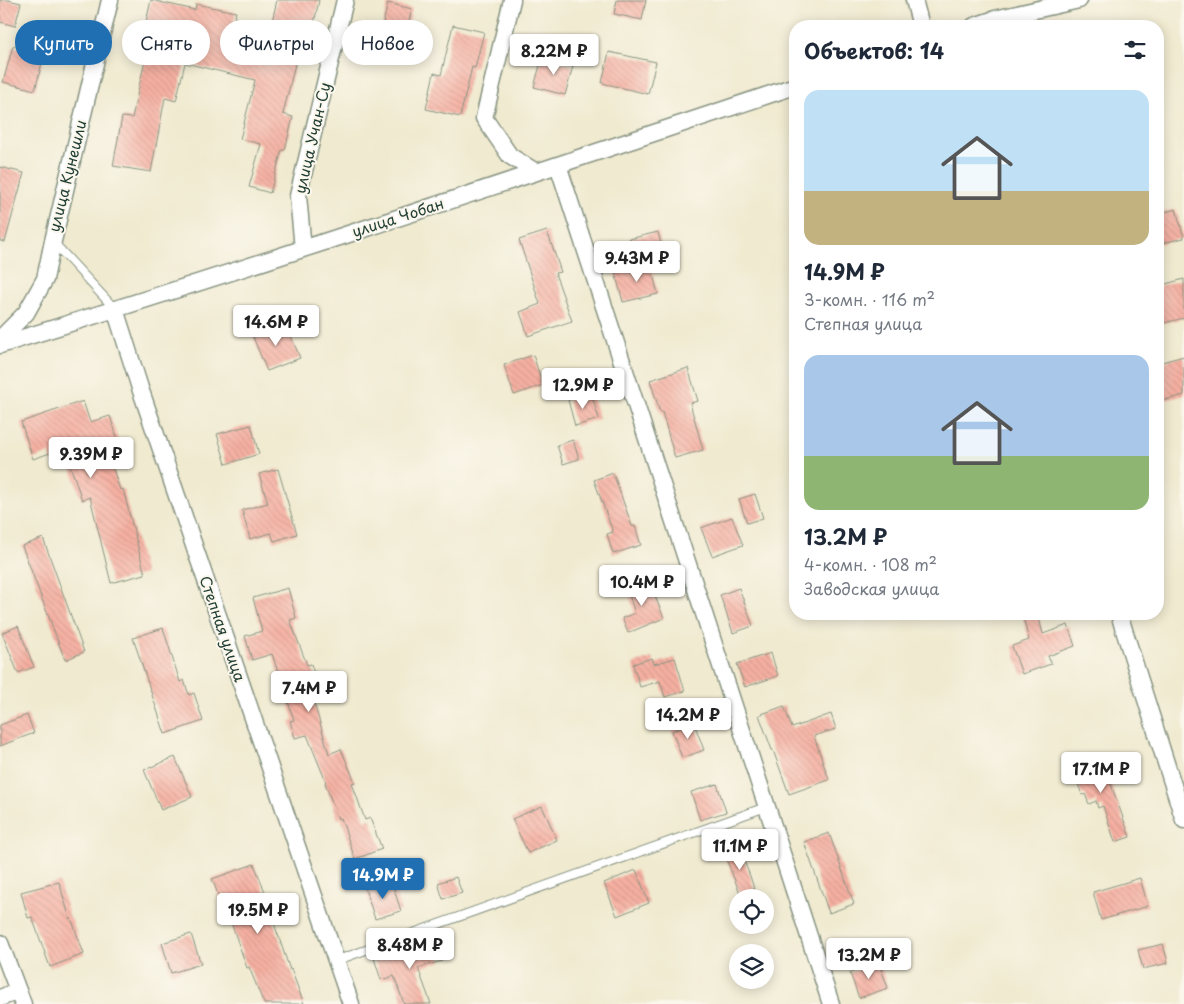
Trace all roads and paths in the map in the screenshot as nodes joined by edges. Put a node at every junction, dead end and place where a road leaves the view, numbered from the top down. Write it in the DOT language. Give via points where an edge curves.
graph roads {
  1 [pos="110,0"];
  2 [pos="345,0"];
  3 [pos="512,0"];
  4 [pos="914,0"];
  5 [pos="1079,0"];
  6 [pos="919,20"];
  7 [pos="1004,20"];
  8 [pos="789,88"];
  9 [pos="558,165"];
  10 [pos="536,172"];
  11 [pos="53,241"];
  12 [pos="303,249"];
  13 [pos="115,309"];
  14 [pos="0,340"];
  15 [pos="0,345"];
  16 [pos="1121,620"];
  17 [pos="766,806"];
  18 [pos="1183,810"];
  19 [pos="0,943"];
  20 [pos="335,961"];
  21 [pos="0,998"];
  22 [pos="20,998"];
  23 [pos="350,1004"];
  24 [pos="831,1004"];
  1 -- 11 [label="street, улица Кунешли"];
  2 -- 12 [label="street, улица Учан-Су" via="298,196"];
  3 -- 10 [label="street" via="484,118 510,156"];
  4 -- 6 [label="street"];
  5 -- 7 [label="street"];
  8 -- 9 [label="street, улица Чобан"];
  9 -- 10 [label="street, улица Чобан"];
  9 -- 17 [label="street"];
  10 -- 12 [label="street, улица Чобан"];
  11 -- 13 [label="lane"];
  11 -- 14 [label="street, улица Кунешли" via="44,279 26,313"];
  12 -- 13 [label="street, улица Чобан"];
  13 -- 15 [label="street, улица Чобан"];
  13 -- 20 [label="street, Степная улица"];
  16 -- 18 [label="street"];
  17 -- 20 [label="lane"];
  17 -- 24 [label="street"];
  19 -- 22 [label="street"];
  20 -- 23 [label="street, Степная улица"];
  21 -- 22 [label="street"];
}
